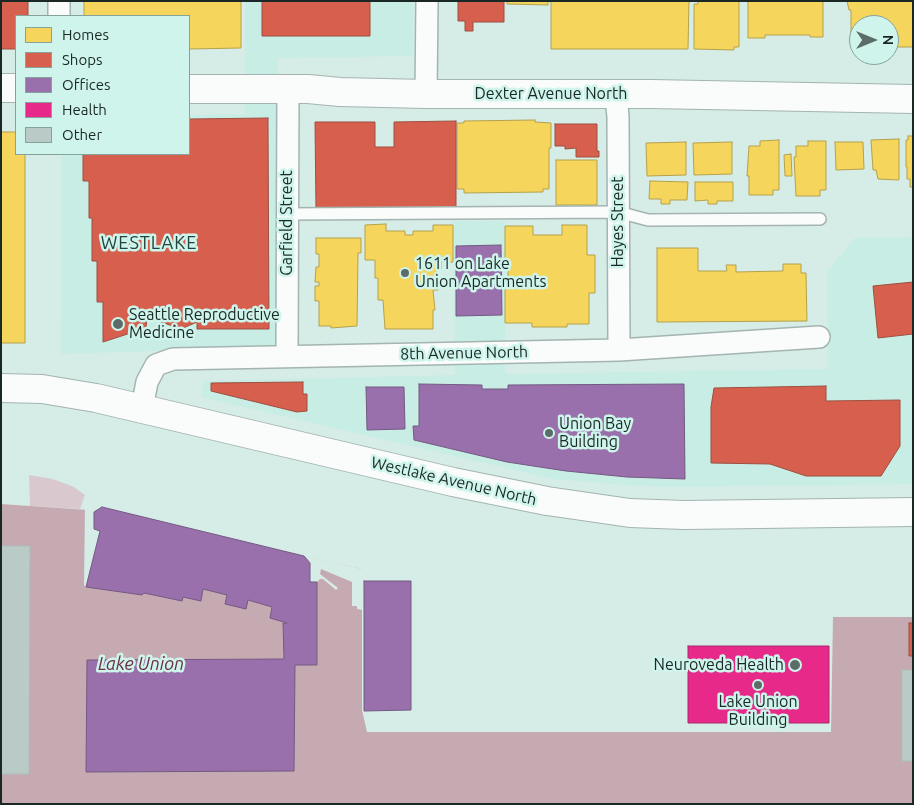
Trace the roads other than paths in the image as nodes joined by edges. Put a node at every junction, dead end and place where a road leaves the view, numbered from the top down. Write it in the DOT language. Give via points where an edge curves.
graph roads {
  1 [pos="59,1"];
  2 [pos="426,1"];
  3 [pos="59,15"];
  4 [pos="1,88"];
  5 [pos="15,88"];
  6 [pos="190,89"];
  7 [pos="288,89"];
  8 [pos="426,94"];
  9 [pos="616,95"];
  10 [pos="913,99"];
  11 [pos="618,212"];
  12 [pos="287,214"];
  13 [pos="820,219"];
  14 [pos="819,337"];
  15 [pos="619,350"];
  16 [pos="287,356"];
  17 [pos="1,388"];
  18 [pos="142,408"];
  19 [pos="913,512"];
  1 -- 3 [label="street"];
  2 -- 8 [label="street"];
  4 -- 5 [label="main road"];
  6 -- 7 [label="main road, Dexter Avenue North"];
  7 -- 8 [label="main road, Dexter Avenue North"];
  7 -- 12 [label="street, Garfield Street"];
  8 -- 9 [label="main road, Dexter Avenue North"];
  9 -- 10 [label="main road, Dexter Avenue North"];
  9 -- 11 [label="street, Hayes Street"];
  11 -- 12 [label="lane"];
  11 -- 13 [label="lane" via="648,220"];
  11 -- 15 [label="street, Hayes Street"];
  12 -- 16 [label="street, Garfield Street"];
  14 -- 15 [label="street, 8th Avenue North"];
  15 -- 16 [label="street, 8th Avenue North"];
  16 -- 18 [label="street, 8th Avenue North" via="173,359 156,365 147,382"];
  17 -- 18 [label="main road, Westlake Avenue North" via="42,389"];
  18 -- 19 [label="main road, Westlake Avenue North" via="453,482 630,513"];
}
